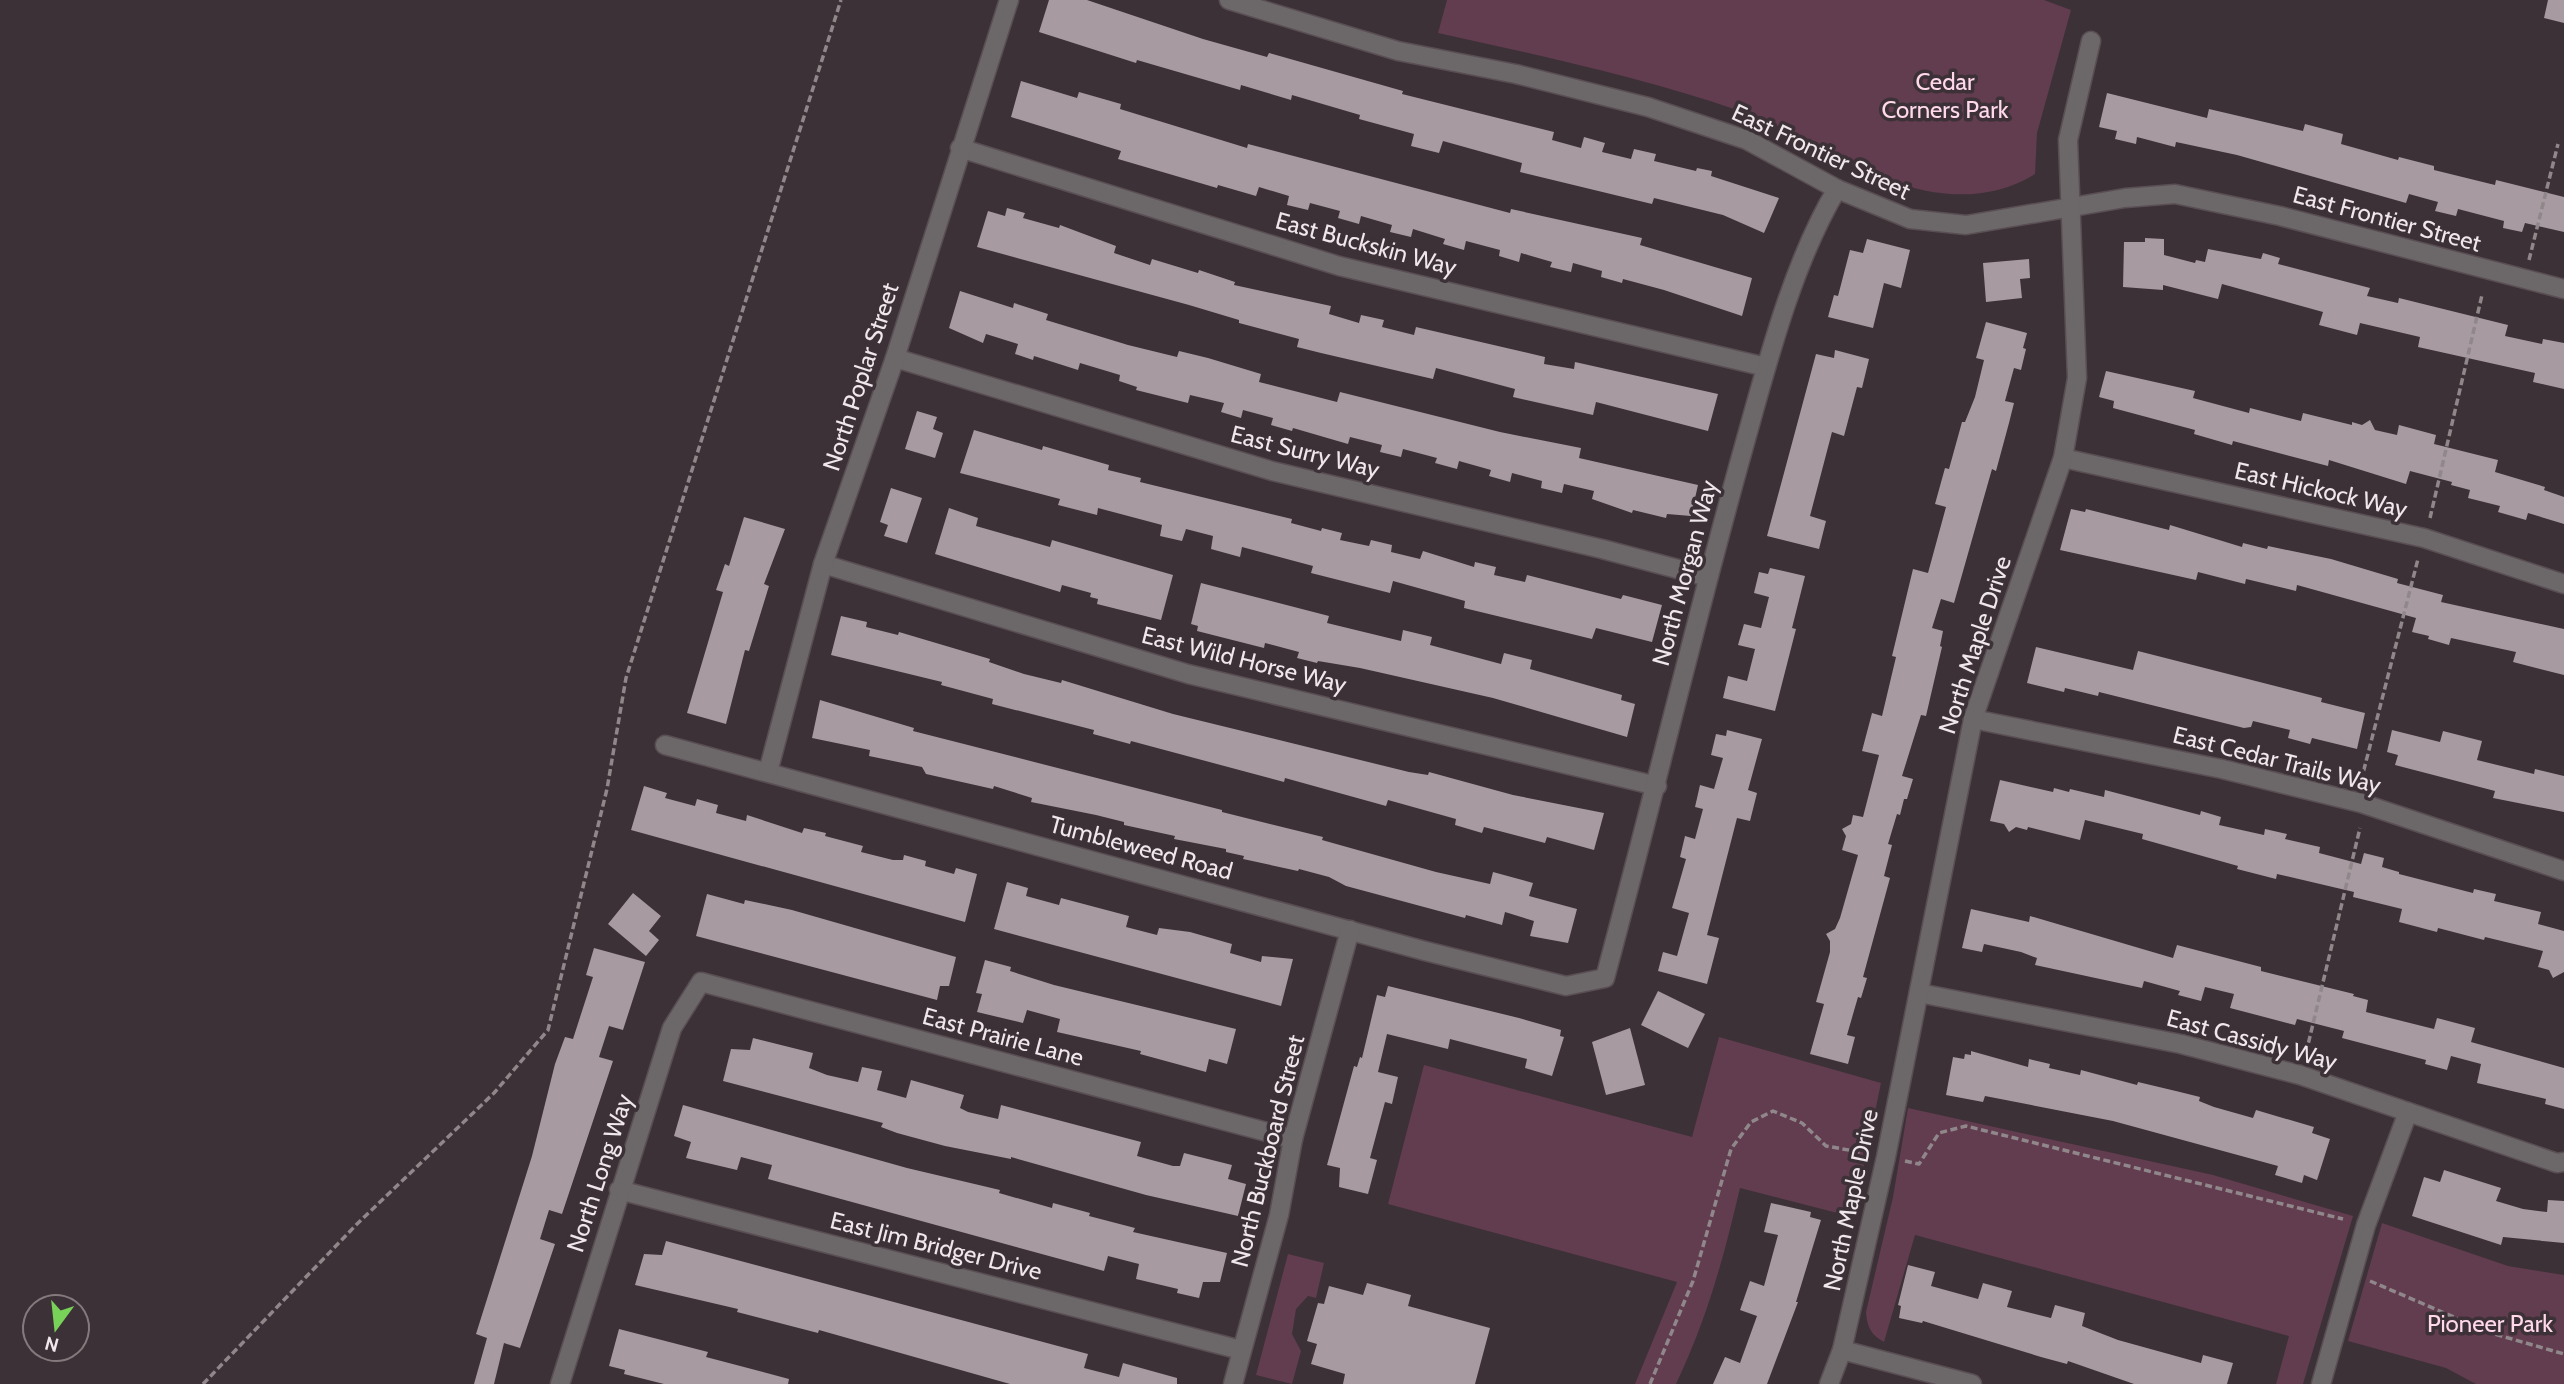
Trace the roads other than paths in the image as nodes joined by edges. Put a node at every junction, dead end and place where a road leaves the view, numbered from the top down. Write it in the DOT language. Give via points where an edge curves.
graph roads {
  1 [pos="1009,0"];
  2 [pos="1229,0"];
  3 [pos="2091,41"];
  4 [pos="960,148"];
  5 [pos="1837,189"];
  6 [pos="2070,208"];
  7 [pos="2564,289"];
  8 [pos="895,358"];
  9 [pos="1766,367"];
  10 [pos="2063,458"];
  11 [pos="824,564"];
  12 [pos="1708,577"];
  13 [pos="2564,584"];
  14 [pos="1973,719"];
  15 [pos="665,745"];
  16 [pos="768,772"];
  17 [pos="1657,786"];
  18 [pos="2564,871"];
  19 [pos="1350,930"];
  20 [pos="1605,978"];
  21 [pos="701,982"];
  22 [pos="1919,993"];
  23 [pos="2408,1112"];
  24 [pos="1293,1139"];
  25 [pos="2564,1162"];
  26 [pos="619,1191"];
  27 [pos="1241,1350"];
  28 [pos="1842,1350"];
  29 [pos="560,1384"];
  30 [pos="1233,1384"];
  31 [pos="1829,1384"];
  32 [pos="1972,1384"];
  33 [pos="2321,1384"];
  1 -- 4 [label="street, North Poplar Street"];
  2 -- 5 [label="street, East Frontier Street" via="1398,51 1648,107 1747,140"];
  3 -- 6 [label="street, North Maple Drive" via="2068,140"];
  4 -- 8 [label="street, North Poplar Street"];
  4 -- 9 [label="street, East Buckskin Way" via="1339,266"];
  5 -- 6 [label="street, East Frontier Street" via="1910,219 1966,225"];
  5 -- 9 [label="street, North Morgan Way" via="1825,208"];
  6 -- 7 [label="street, East Frontier Street" via="2175,194 2280,216"];
  6 -- 10 [label="street, North Maple Drive" via="2077,378"];
  8 -- 11 [label="street, North Poplar Street"];
  8 -- 12 [label="street, East Surry Way" via="1272,471"];
  9 -- 12 [label="street, North Morgan Way"];
  10 -- 13 [label="street, East Hickock Way" via="2424,538"];
  10 -- 14 [label="street, North Maple Drive"];
  11 -- 16 [label="street, North Poplar Street"];
  11 -- 17 [label="street, East Wild Horse Way" via="1188,674"];
  12 -- 17 [label="street, North Morgan Way"];
  14 -- 18 [label="street, East Cedar Trails Way" via="2222,769 2361,803"];
  14 -- 22 [label="street, North Maple Drive"];
  15 -- 16 [label="street, Tumbleweed Road"];
  16 -- 19 [label="street, Tumbleweed Road"];
  17 -- 20 [label="street, North Morgan Way"];
  19 -- 20 [label="street, Tumbleweed Road" via="1566,986"];
  19 -- 24 [label="street, North Buckboard Street"];
  21 -- 24 [label="street, East Prairie Lane"];
  21 -- 26 [label="street, North Long Way" via="672,1028"];
  22 -- 23 [label="street, East Cassidy Way" via="2181,1044 2300,1075"];
  22 -- 28 [label="street, North Maple Drive"];
  23 -- 25 [label="street, East Cassidy Way"];
  23 -- 33 [label="street" via="2366,1225"];
  24 -- 27 [label="street, North Buckboard Street" via="1279,1214"];
  26 -- 27 [label="street, East Jim Bridger Drive"];
  26 -- 29 [label="street, North Long Way"];
  27 -- 30 [label="street, North Buckboard Street"];
  28 -- 31 [label="street, North Maple Drive"];
  28 -- 32 [label="street"];
}
